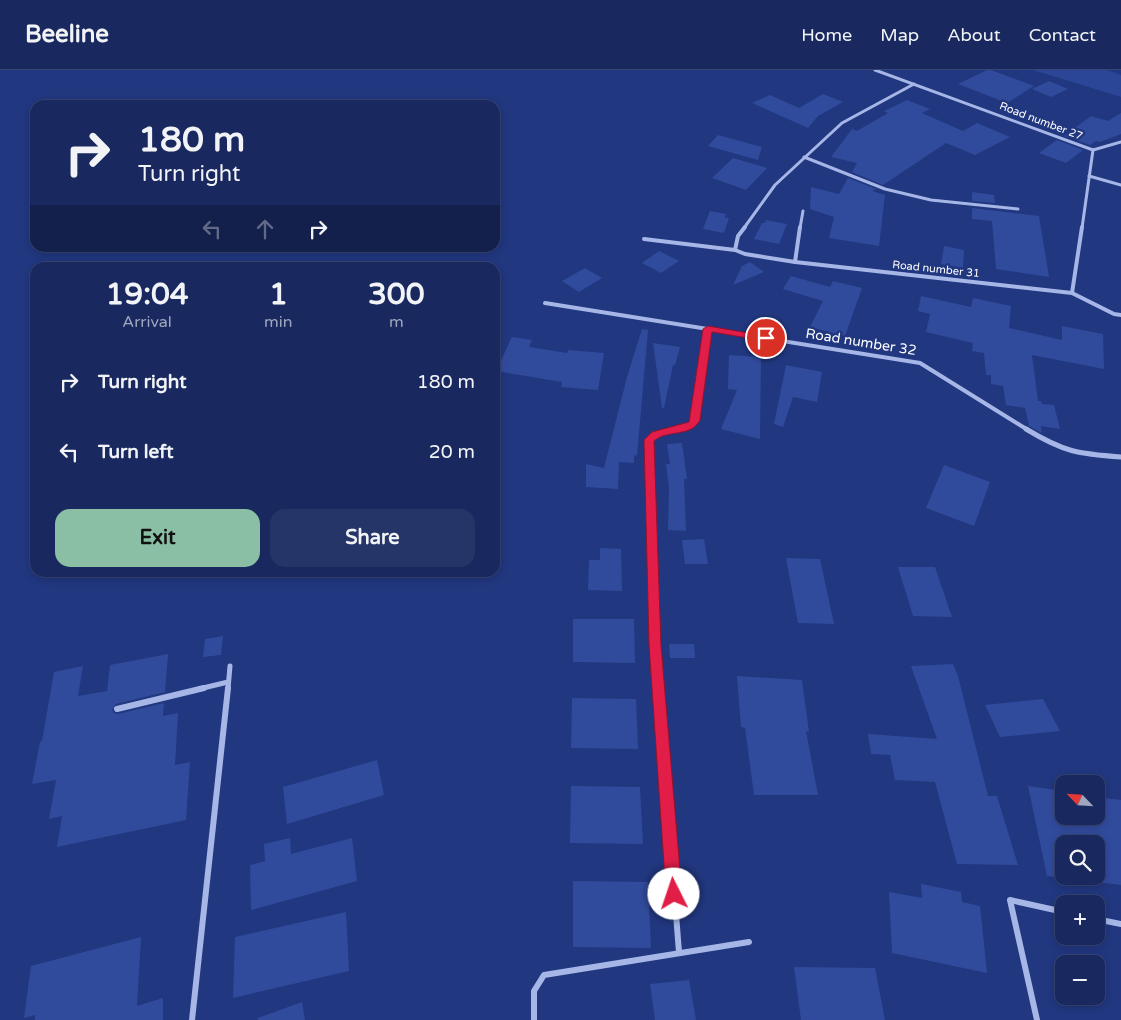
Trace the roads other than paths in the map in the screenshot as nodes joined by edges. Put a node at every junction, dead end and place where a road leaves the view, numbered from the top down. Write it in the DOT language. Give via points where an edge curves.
graph roads {
  1 [pos="875,70"];
  2 [pos="914,84"];
  3 [pos="1121,142"];
  4 [pos="1093,150"];
  5 [pos="804,157"];
  6 [pos="1089,176"];
  7 [pos="1121,185"];
  8 [pos="1018,209"];
  9 [pos="802,211"];
  10 [pos="644,239"];
  11 [pos="735,250"];
  12 [pos="795,262"];
  13 [pos="1072,293"];
  14 [pos="545,303"];
  15 [pos="1121,315"];
  16 [pos="708,329"];
  17 [pos="1121,456"];
  18 [pos="230,666"];
  19 [pos="228,682"];
  20 [pos="117,709"];
  21 [pos="1055,910"];
  22 [pos="1105,921"];
  23 [pos="1121,924"];
  24 [pos="748,942"];
  25 [pos="678,952"];
  26 [pos="192,1020"];
  27 [pos="534,1020"];
  28 [pos="1037,1020"];
  1 -- 2 [label="street, Road number 27"];
  2 -- 4 [label="street, Road number 27"];
  2 -- 5 [label="street" via="842,123"];
  3 -- 4 [label="street"];
  4 -- 6 [label="street, Road number 27"];
  5 -- 8 [label="street" via="885,189 931,200"];
  5 -- 11 [label="street" via="775,185 738,236"];
  6 -- 7 [label="street"];
  6 -- 13 [label="street, Road number 27"];
  9 -- 12 [label="street"];
  10 -- 11 [label="street, Road number 31"];
  11 -- 12 [label="street, Road number 31"];
  12 -- 13 [label="street, Road number 31"];
  13 -- 15 [label="street, Road number 31"];
  14 -- 16 [label="street, Road number 32"];
  16 -- 17 [label="street, Road number 32" via="920,363 1052,445 1079,454"];
  16 -- 25 [label="street" via="695,420 688,427 655,434 648,447 655,645"];
  18 -- 19 [label="street"];
  19 -- 20 [label="street"];
  19 -- 26 [label="street"];
  21 -- 28 [label="street" via="1010,900"];
  22 -- 23 [label="street"];
  24 -- 25 [label="street"];
  25 -- 27 [label="street" via="544,975 536,984 532,997"];
}
